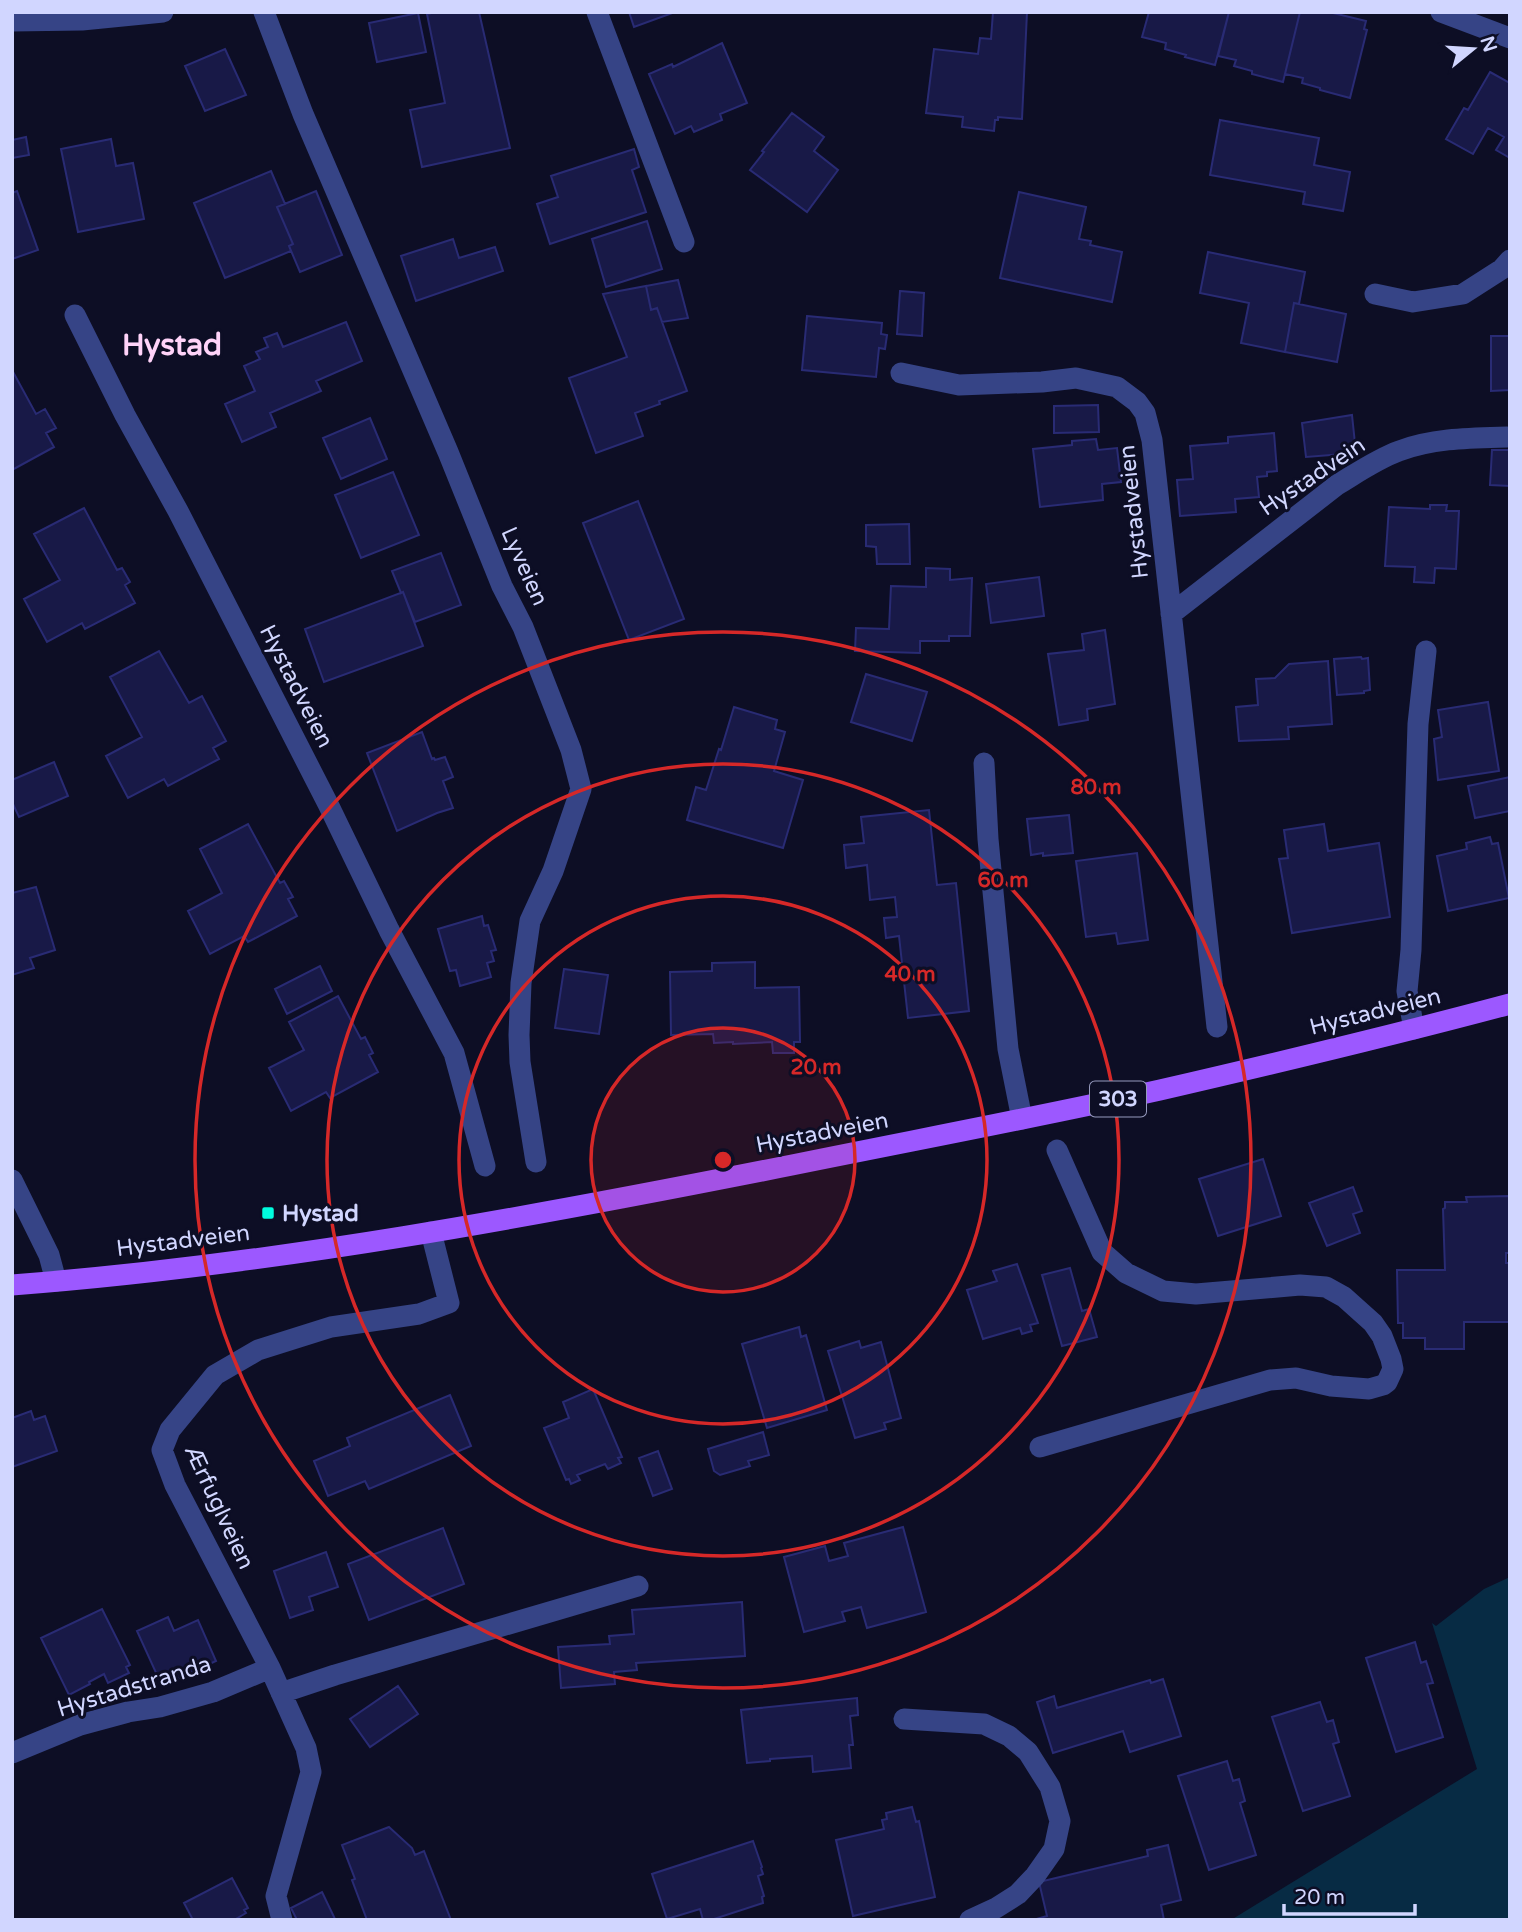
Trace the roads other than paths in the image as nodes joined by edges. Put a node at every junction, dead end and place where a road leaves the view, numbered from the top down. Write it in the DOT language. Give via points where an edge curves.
graph roads {
  1 [pos="163,12"];
  2 [pos="264,12"];
  3 [pos="597,12"];
  4 [pos="1441,12"];
  5 [pos="12,21"];
  6 [pos="1510,38"];
  7 [pos="684,242"];
  8 [pos="1510,260"];
  9 [pos="1375,294"];
  10 [pos="75,315"];
  11 [pos="901,373"];
  12 [pos="1507,437"];
  13 [pos="1171,614"];
  14 [pos="1426,651"];
  15 [pos="984,763"];
  16 [pos="1510,1004"];
  17 [pos="1217,1027"];
  18 [pos="1414,1029"];
  19 [pos="1022,1119"];
  20 [pos="1057,1150"];
  21 [pos="536,1162"];
  22 [pos="485,1166"];
  23 [pos="12,1180"];
  24 [pos="431,1232"];
  25 [pos="56,1281"];
  26 [pos="12,1284"];
  27 [pos="1040,1447"];
  28 [pos="638,1586"];
  29 [pos="270,1668"];
  30 [pos="281,1693"];
  31 [pos="904,1719"];
  32 [pos="12,1753"];
  33 [pos="282,1920"];
  34 [pos="970,1920"];
  1 -- 5 [label="street"];
  2 -- 21 [label="street, Lyveien" via="303,114 523,627 571,750 581,789 530,921 521,983 520,1062"];
  3 -- 7 [label="street"];
  4 -- 6 [label="street"];
  8 -- 9 [label="street" via="1463,294 1413,302"];
  10 -- 22 [label="street, Hystadveien" via="454,1053"];
  11 -- 13 [label="street, Hystadveien" via="959,384 1076,378 1117,387 1137,402 1152,440"];
  12 -- 13 [label="street, Hystadvein" via="1416,445 1366,467"];
  13 -- 17 [label="street, Hystadveien"];
  14 -- 18 [label="street" via="1418,724 1407,992"];
  15 -- 19 [label="street" via="1008,1049"];
  16 -- 18 [label="main road, Hystadveien / 303"];
  18 -- 19 [label="main road, Hystadveien / 303"];
  19 -- 24 [label="main road, Hystadveien / 303"];
  20 -- 27 [label="street" via="1102,1252 1126,1273 1163,1291 1196,1294 1326,1287 1373,1323 1393,1369 1387,1382 1369,1389 1296,1378 1270,1380"];
  23 -- 25 [label="street" via="49,1255"];
  24 -- 25 [label="main road, Hystadveien / 303" via="252,1259"];
  24 -- 29 [label="street, Ærfuglveien" via="449,1303 419,1314 331,1327 258,1350 215,1375 170,1430 162,1450 175,1485"];
  25 -- 26 [label="main road, Hystadveien / 303"];
  28 -- 30 [label="street"];
  29 -- 30 [label="street, Ærfuglveien"];
  29 -- 32 [label="street, Hystadstranda" via="213,1692 80,1726"];
  30 -- 33 [label="street, Ærfuglveien" via="306,1748 311,1773 276,1896"];
  31 -- 34 [label="street" via="984,1724 1028,1752 1051,1787 1060,1821 1054,1849 1018,1894"];
}
